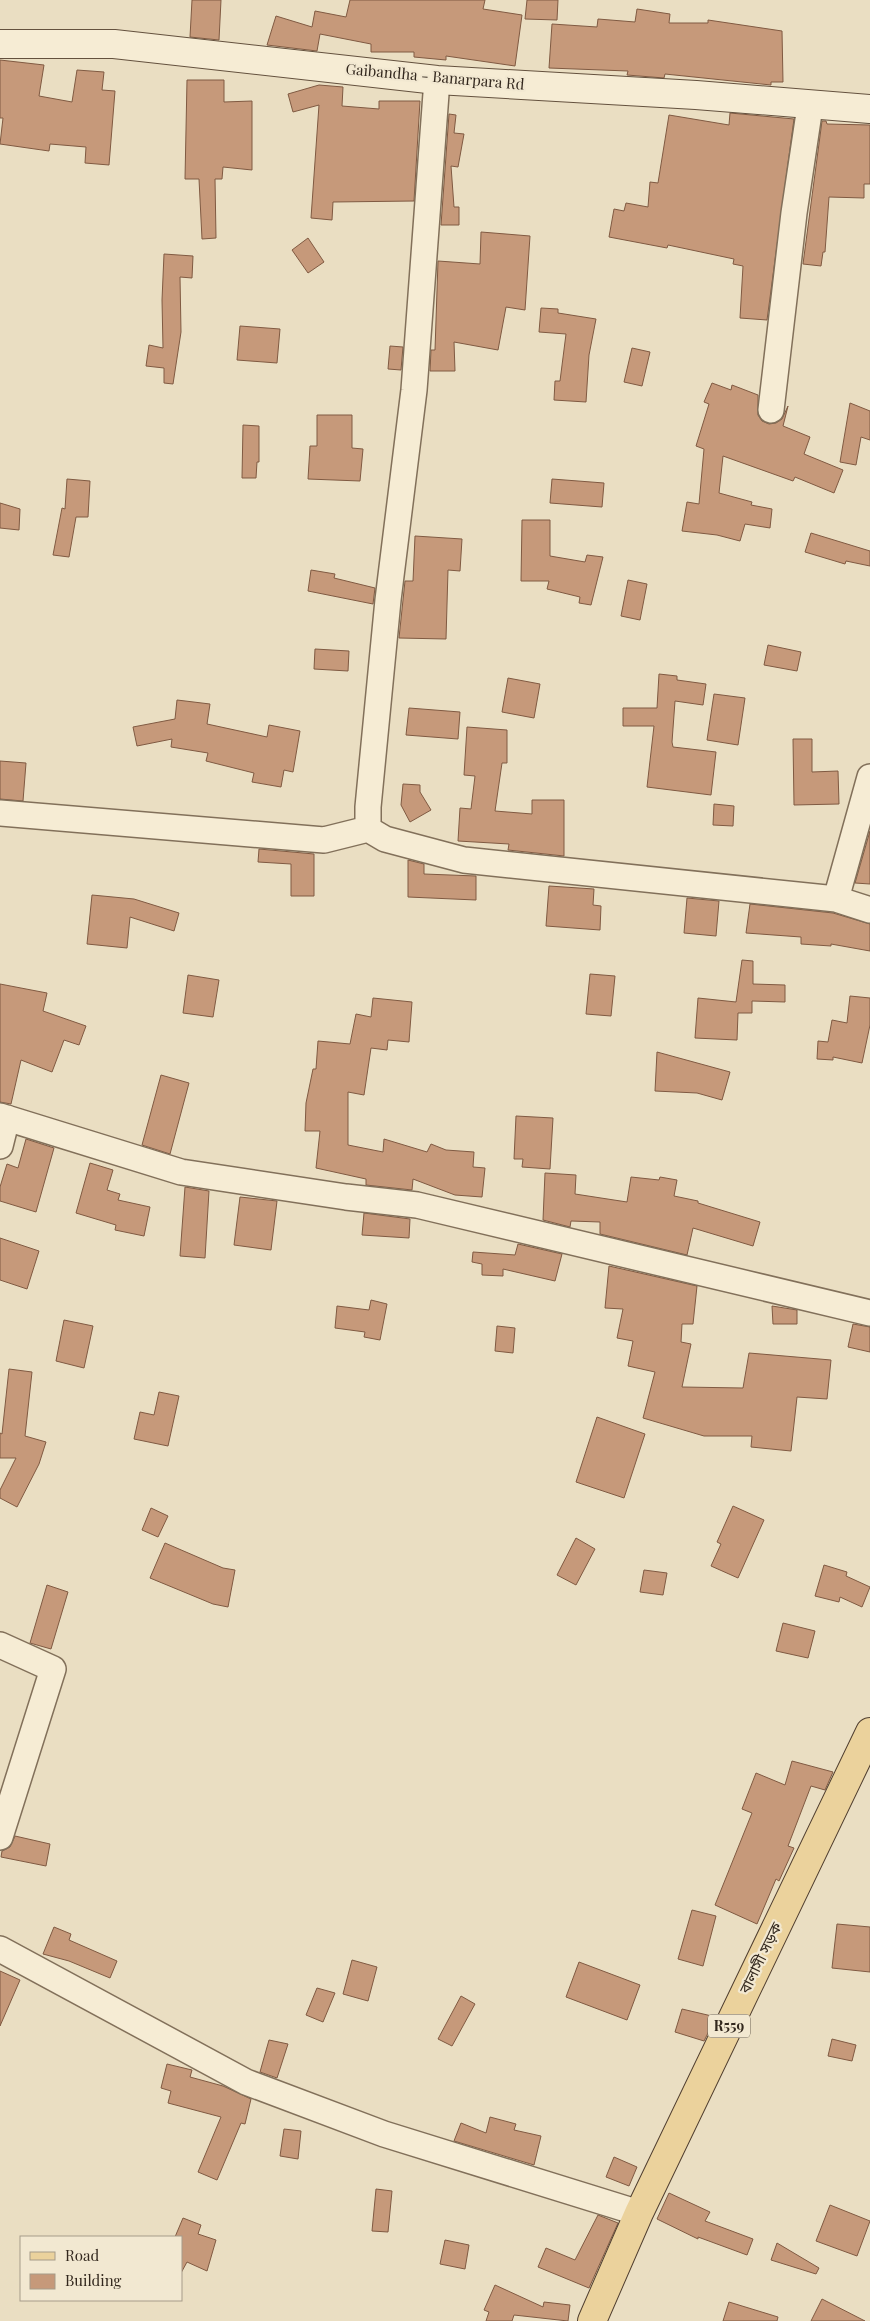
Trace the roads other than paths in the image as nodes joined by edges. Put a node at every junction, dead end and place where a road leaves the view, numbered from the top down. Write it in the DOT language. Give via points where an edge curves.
graph roads {
  1 [pos="0,44"];
  2 [pos="437,80"];
  3 [pos="818,105"];
  4 [pos="870,110"];
  5 [pos="770,410"];
  6 [pos="870,777"];
  7 [pos="0,813"];
  8 [pos="368,829"];
  9 [pos="836,899"];
  10 [pos="870,910"];
  11 [pos="3,1117"];
  12 [pos="0,1146"];
  13 [pos="870,1313"];
  14 [pos="0,1645"];
  15 [pos="870,1732"];
  16 [pos="0,1837"];
  17 [pos="0,1949"];
  18 [pos="639,2213"];
  19 [pos="592,2321"];
  1 -- 2 [label="main road, Gaibandha - Banarpara Rd" via="114,44"];
  2 -- 3 [label="main road, Gaibandha - Banarpara Rd"];
  2 -- 8 [label="street" via="414,390 388,600"];
  3 -- 4 [label="main road, Gaibandha - Banarpara Rd"];
  3 -- 5 [label="street" via="809,113"];
  6 -- 9 [label="street"];
  7 -- 8 [label="street" via="324,840"];
  8 -- 9 [label="street" via="385,838 464,860"];
  9 -- 10 [label="street"];
  11 -- 12 [label="street"];
  11 -- 13 [label="street" via="181,1172 416,1205"];
  14 -- 16 [label="street" via="53,1669"];
  15 -- 18 [label="main road, বালাসী সড়ক / R559"];
  17 -- 18 [label="street" via="246,2082 384,2134"];
  18 -- 19 [label="main road, বালাসী সড়ক / R559"];
}
